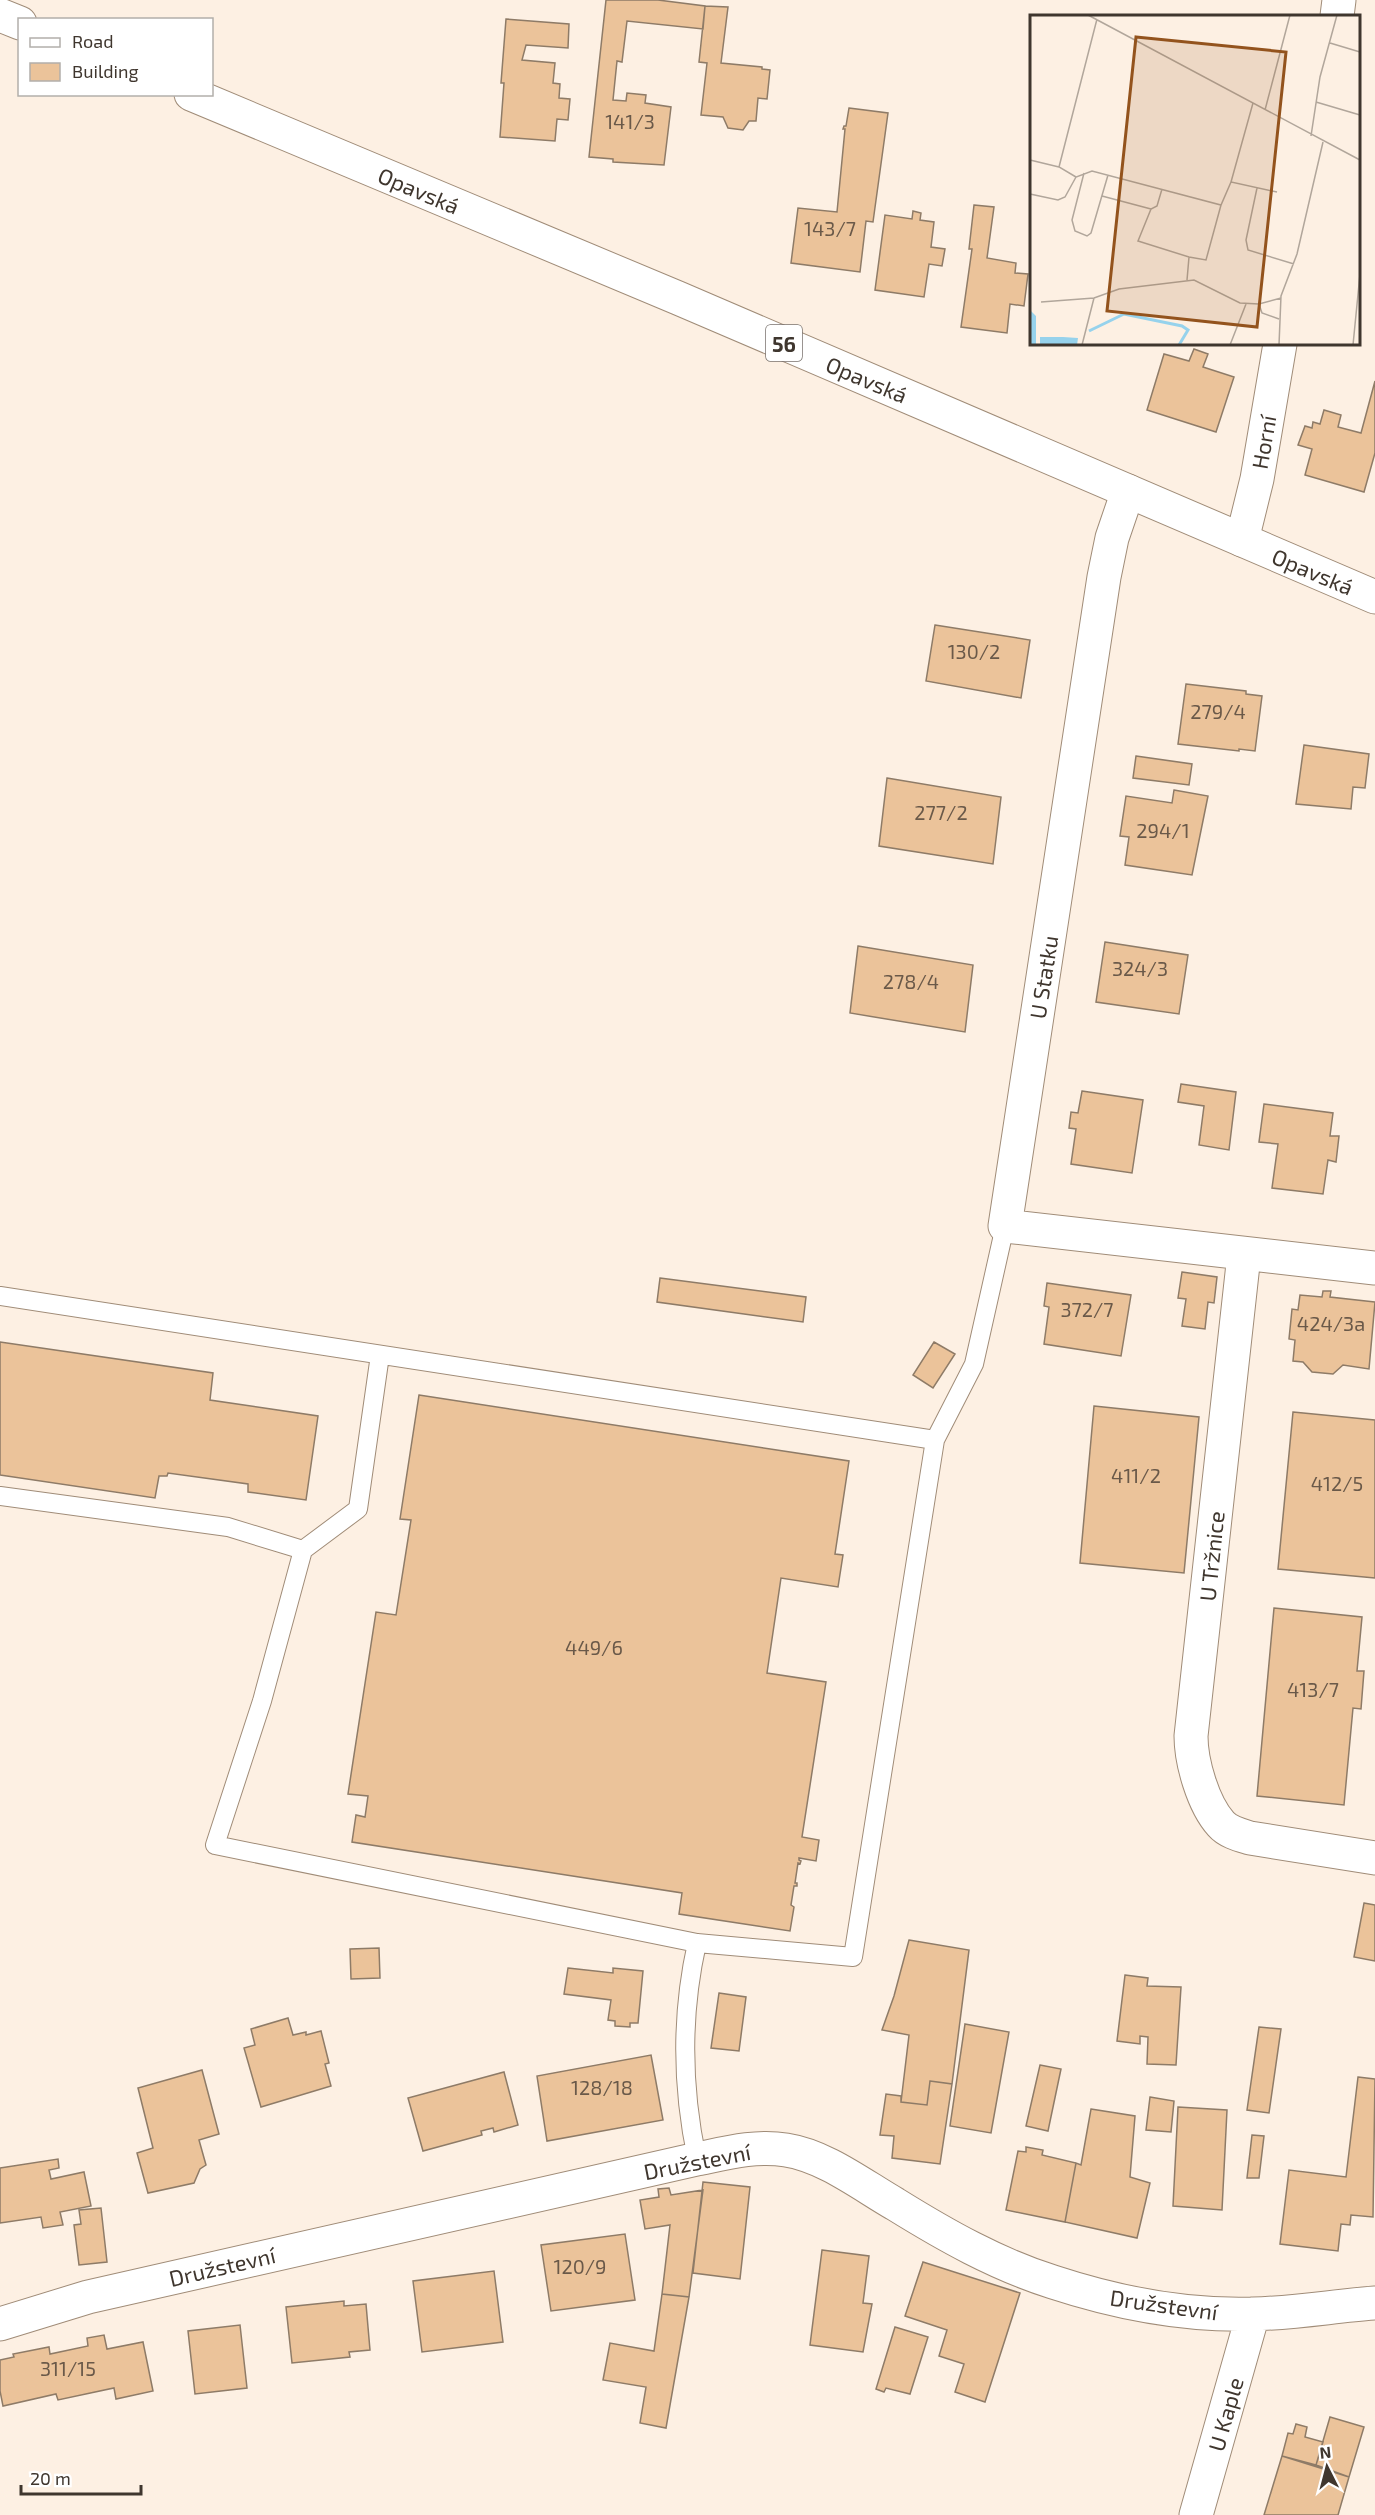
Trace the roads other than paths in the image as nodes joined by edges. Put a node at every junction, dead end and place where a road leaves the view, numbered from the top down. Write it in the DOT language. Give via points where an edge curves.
graph roads {
  1 [pos="1339,0"];
  2 [pos="0,15"];
  3 [pos="1337,15"];
  4 [pos="18,22"];
  5 [pos="196,96"];
  6 [pos="1280,345"];
  7 [pos="1128,491"];
  8 [pos="1242,540"];
  9 [pos="1375,597"];
  10 [pos="1005,1226"];
  11 [pos="1244,1255"];
  12 [pos="1375,1268"];
  13 [pos="0,1296"];
  14 [pos="380,1355"];
  15 [pos="935,1440"];
  16 [pos="0,1496"];
  17 [pos="303,1550"];
  18 [pos="1375,1858"];
  19 [pos="697,1943"];
  20 [pos="697,2159"];
  21 [pos="1375,2302"];
  22 [pos="1253,2314"];
  23 [pos="0,2324"];
  24 [pos="1196,2515"];
  1 -- 3 [label="street"];
  2 -- 4 [label="street"];
  5 -- 7 [label="street, Opavská / 56"];
  6 -- 8 [label="street, Horní" via="1257,479"];
  7 -- 8 [label="street, Opavská / 56"];
  7 -- 10 [label="street, U Statku" via="1104,577"];
  8 -- 9 [label="street, Opavská / 56"];
  10 -- 11 [label="street"];
  10 -- 15 [label="lane" via="974,1364"];
  11 -- 12 [label="street"];
  11 -- 18 [label="street, U Tržnice" via="1191,1754 1211,1808 1221,1825 1234,1833"];
  13 -- 14 [label="lane"];
  14 -- 15 [label="lane"];
  14 -- 17 [label="lane" via="358,1509"];
  15 -- 19 [label="lane" via="853,1957"];
  16 -- 17 [label="lane" via="228,1527"];
  17 -- 19 [label="lane" via="262,1701 215,1845"];
  19 -- 20 [label="lane" via="687,1999 686,2049 688,2109"];
  20 -- 22 [label="street, Družstevní" via="764,2148 788,2150 832,2167 994,2260 1052,2282 1138,2305"];
  20 -- 23 [label="street, Družstevní" via="88,2297"];
  21 -- 22 [label="street, Družstevní"];
  22 -- 24 [label="street, U Kaple"];
}
